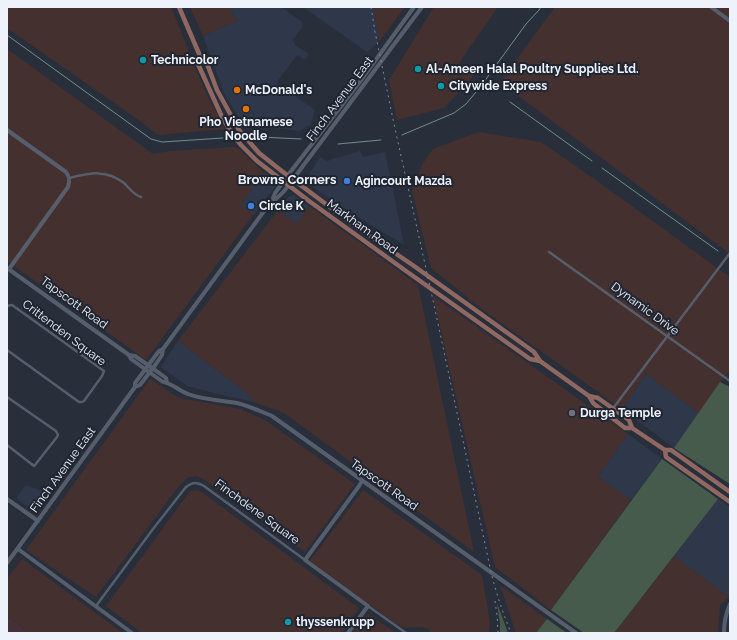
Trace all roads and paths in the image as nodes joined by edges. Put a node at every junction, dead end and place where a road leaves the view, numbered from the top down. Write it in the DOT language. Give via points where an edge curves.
graph roads {
  1 [pos="179,7"];
  2 [pos="414,7"];
  3 [pos="422,7"];
  4 [pos="711,7"];
  5 [pos="730,20"];
  6 [pos="200,56"];
  7 [pos="360,84"];
  8 [pos="7,130"];
  9 [pos="288,175"];
  10 [pos="70,178"];
  11 [pos="292,179"];
  12 [pos="284,181"];
  13 [pos="288,185"];
  14 [pos="141,197"];
  15 [pos="272,201"];
  16 [pos="549,252"];
  17 [pos="730,253"];
  18 [pos="8,269"];
  19 [pos="7,306"];
  20 [pos="668,337"];
  21 [pos="163,349"];
  22 [pos="7,350"];
  23 [pos="129,355"];
  24 [pos="540,361"];
  25 [pos="148,365"];
  26 [pos="153,368"];
  27 [pos="145,369"];
  28 [pos="149,373"];
  29 [pos="730,381"];
  30 [pos="167,383"];
  31 [pos="135,387"];
  32 [pos="589,396"];
  33 [pos="7,397"];
  34 [pos="613,408"];
  35 [pos="608,415"];
  36 [pos="632,428"];
  37 [pos="7,445"];
  38 [pos="665,450"];
  39 [pos="362,481"];
  40 [pos="730,492"];
  41 [pos="7,499"];
  42 [pos="730,502"];
  43 [pos="38,521"];
  44 [pos="18,548"];
  45 [pos="305,560"];
  46 [pos="7,564"];
  47 [pos="730,604"];
  48 [pos="96,606"];
  49 [pos="368,606"];
  50 [pos="132,633"];
  51 [pos="348,633"];
  52 [pos="406,633"];
  53 [pos="576,633"];
  54 [pos="724,633"];
  1 -- 6 [label="main road, Markham Road"];
  2 -- 7 [label="street, Finch Avenue East"];
  3 -- 7 [label="street, Finch Avenue East"];
  4 -- 5 [label="street"];
  6 -- 9 [label="main road, Markham Road" via="206,61 217,90 239,130 260,153"];
  6 -- 12 [label="main road, Markham Road" via="198,64 233,135 257,161"];
  7 -- 9 [label="street, Finch Avenue East"];
  7 -- 11 [label="street, Finch Avenue East"];
  8 -- 10 [label="street" via="66,172"];
  9 -- 11 [label="main road, Markham Road"];
  9 -- 12 [label="street, Finch Avenue East"];
  10 -- 14 [label="street" via="97,172 118,180"];
  10 -- 18 [label="street" via="68,187"];
  11 -- 13 [label="street, Finch Avenue East"];
  11 -- 24 [label="main road, Markham Road" via="534,352"];
  12 -- 13 [label="main road, Markham Road"];
  12 -- 15 [label="street, Finch Avenue East"];
  13 -- 15 [label="street, Finch Avenue East" via="280,196"];
  13 -- 24 [label="main road, Markham Road" via="530,359"];
  15 -- 21 [label="street, Finch Avenue East"];
  16 -- 20 [label="street, Dynamic Drive"];
  17 -- 20 [label="street"];
  18 -- 23 [label="street, Tapscott Road"];
  19 -- 22 [label="street, Crittenden Square" via="12,306 104,372 84,401 79,402"];
  20 -- 29 [label="street, Dynamic Drive"];
  20 -- 34 [label="street"];
  21 -- 25 [label="street, Finch Avenue East"];
  21 -- 26 [label="street, Finch Avenue East"];
  23 -- 25 [label="street, Tapscott Road"];
  23 -- 27 [label="street, Tapscott Road"];
  24 -- 32 [label="main road, Markham Road"];
  25 -- 26 [label="street, Tapscott Road"];
  25 -- 27 [label="street, Finch Avenue East"];
  26 -- 28 [label="street, Finch Avenue East"];
  26 -- 30 [label="street, Tapscott Road" via="166,378"];
  27 -- 28 [label="street, Tapscott Road"];
  27 -- 31 [label="street, Finch Avenue East"];
  28 -- 30 [label="street, Tapscott Road"];
  28 -- 31 [label="street, Finch Avenue East" via="140,385"];
  30 -- 39 [label="street, Tapscott Road" via="187,394 255,408 272,416"];
  31 -- 43 [label="street, Finch Avenue East"];
  32 -- 34 [label="main road, Markham Road" via="598,398"];
  32 -- 35 [label="main road, Markham Road" via="593,403"];
  33 -- 37 [label="street" via="56,431 58,435 34,466"];
  34 -- 35 [label="street"];
  34 -- 36 [label="main road, Markham Road" via="629,420"];
  35 -- 36 [label="main road, Markham Road" via="625,428"];
  36 -- 38 [label="main road, Markham Road"];
  38 -- 40 [label="main road, Markham Road" via="671,450"];
  38 -- 42 [label="main road, Markham Road" via="666,457"];
  39 -- 45 [label="street"];
  39 -- 53 [label="street, Tapscott Road"];
  41 -- 43 [label="street"];
  43 -- 44 [label="street, Finch Avenue East"];
  44 -- 46 [label="street, Finch Avenue East"];
  44 -- 48 [label="street"];
  45 -- 48 [label="street, Finchdene Square" via="204,486 193,483 186,486"];
  45 -- 49 [label="street, Finchdene Square"];
  47 -- 54 [label="street"];
  48 -- 50 [label="street"];
  49 -- 51 [label="street"];
  49 -- 52 [label="street"];
}
